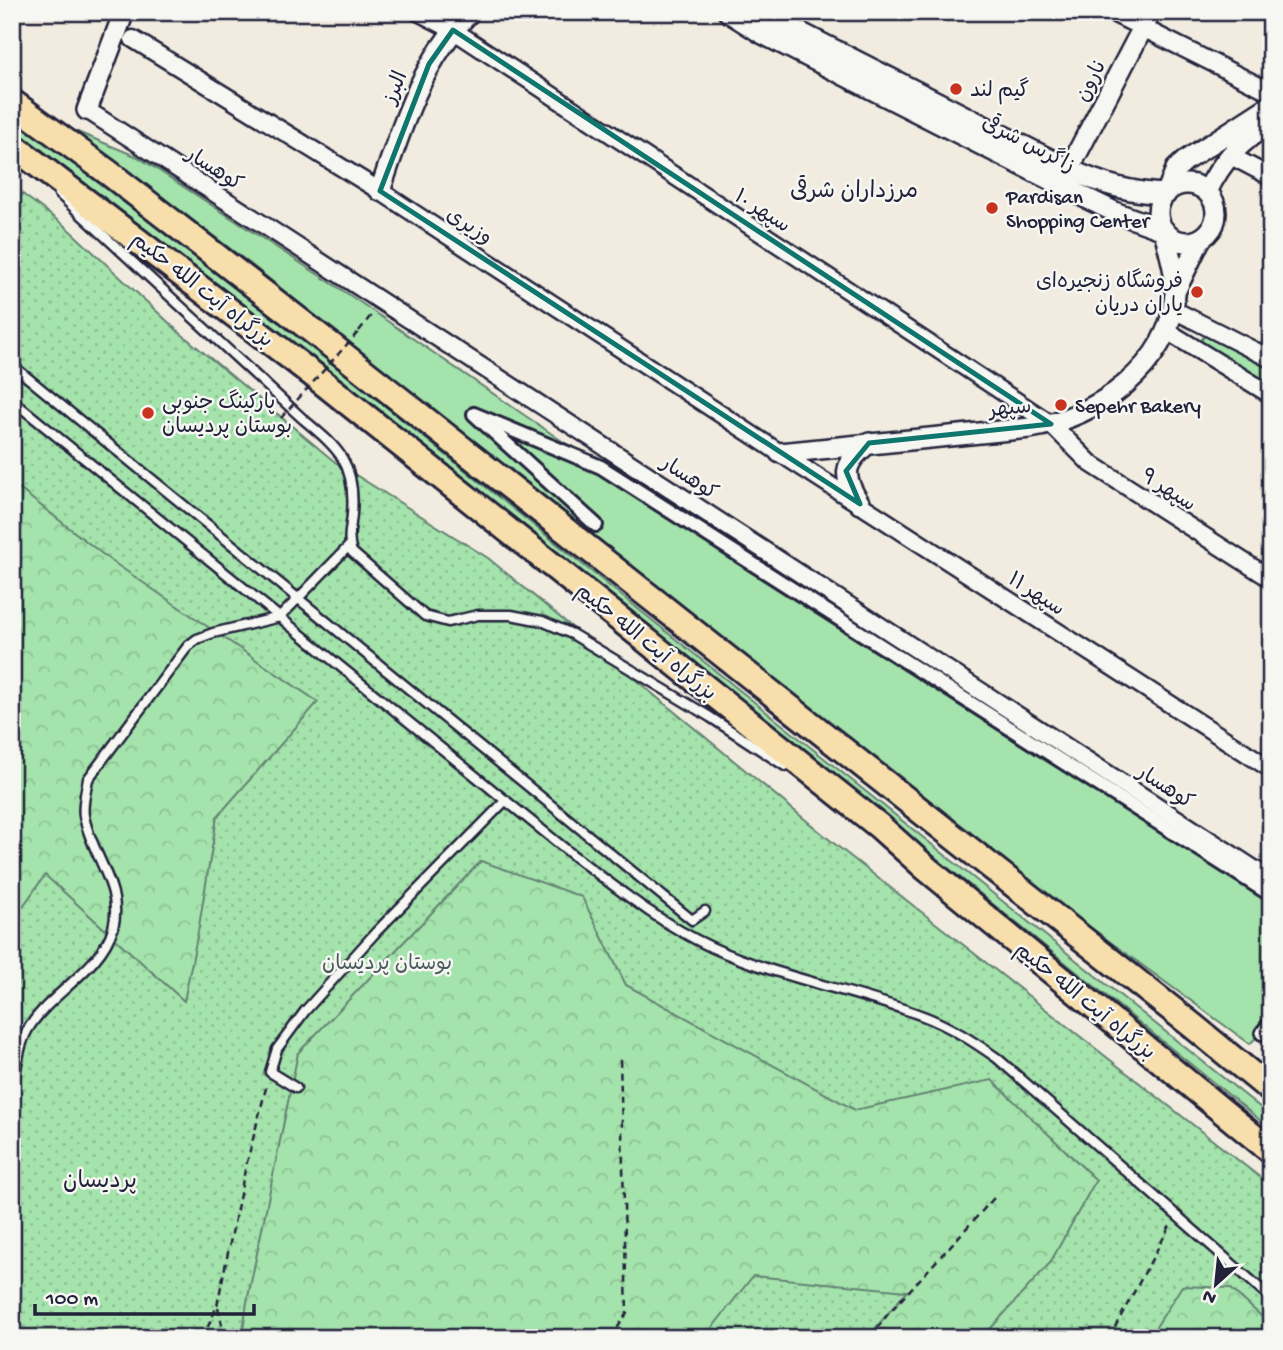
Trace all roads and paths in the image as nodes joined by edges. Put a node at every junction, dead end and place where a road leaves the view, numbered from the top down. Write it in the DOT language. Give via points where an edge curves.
graph roads {
  1 [pos="124,12"];
  2 [pos="418,12"];
  3 [pos="470,12"];
  4 [pos="728,12"];
  5 [pos="760,12"];
  6 [pos="1111,12"];
  7 [pos="1147,20"];
  8 [pos="453,30"];
  9 [pos="133,39"];
  10 [pos="1271,92"];
  11 [pos="12,102"];
  12 [pos="1271,105"];
  13 [pos="87,110"];
  14 [pos="1271,122"];
  15 [pos="1212,142"];
  16 [pos="12,146"];
  17 [pos="1229,155"];
  18 [pos="1069,169"];
  19 [pos="1271,177"];
  20 [pos="1121,189"];
  21 [pos="380,191"];
  22 [pos="1207,192"];
  23 [pos="1166,194"];
  24 [pos="1117,213"];
  25 [pos="1164,230"];
  26 [pos="1200,240"];
  27 [pos="1175,300"];
  28 [pos="381,302"];
  29 [pos="1167,331"];
  30 [pos="1271,359"];
  31 [pos="12,365"];
  32 [pos="1271,396"];
  33 [pos="12,400"];
  34 [pos="281,418"];
  35 [pos="1051,424"];
  36 [pos="869,443"];
  37 [pos="780,453"];
  38 [pos="860,504"];
  39 [pos="596,525"];
  40 [pos="349,545"];
  41 [pos="1271,579"];
  42 [pos="298,599"];
  43 [pos="280,617"];
  44 [pos="789,768"];
  45 [pos="1271,769"];
  46 [pos="800,775"];
  47 [pos="506,800"];
  48 [pos="879,826"];
  49 [pos="1271,880"];
  50 [pos="1271,895"];
  51 [pos="705,911"];
  52 [pos="1271,1022"];
  53 [pos="1193,1026"];
  54 [pos="1262,1033"];
  55 [pos="620,1059"];
  56 [pos="270,1072"];
  57 [pos="1271,1083"];
  58 [pos="12,1087"];
  59 [pos="296,1088"];
  60 [pos="1271,1090"];
  61 [pos="1271,1151"];
  62 [pos="994,1198"];
  63 [pos="1176,1214"];
  64 [pos="1271,1298"];
  65 [pos="217,1306"];
  66 [pos="203,1338"];
  67 [pos="225,1338"];
  68 [pos="611,1338"];
  69 [pos="870,1338"];
  70 [pos="1109,1338"];
  1 -- 13 [label="street"];
  2 -- 8 [label="street, سپهر ۱۰"];
  3 -- 8 [label="street, البرز"];
  4 -- 24 [label="street, زاگرس شرقی" via="761,33"];
  5 -- 18 [label="street, زاگرس شرقی"];
  6 -- 7 [label="street"];
  7 -- 10 [label="street"];
  7 -- 18 [label="street, نارون"];
  8 -- 21 [label="street, البرز" via="418,87"];
  8 -- 35 [label="street, سپهر ۱۰"];
  9 -- 21 [label="street, وزیری"];
  11 -- 53 [label="highway, بزرگراه آیت الله حکیم" via="332,346"];
  12 -- 15 [label="street"];
  13 -- 28 [label="street, کوهسار"];
  14 -- 17 [label="street"];
  15 -- 17 [label="street"];
  15 -- 23 [label="street" via="1185,160"];
  16 -- 40 [label="lane" via="79,214 336,446 351,488"];
  16 -- 48 [label="highway, بزرگراه آیت الله حکیم" via="311,373"];
  17 -- 19 [label="street"];
  17 -- 22 [label="street"];
  18 -- 20 [label="street, زاگرس شرقی"];
  20 -- 23 [label="street, زاگرس شرقی"];
  20 -- 24 [label="street" via="1136,205 1129,213"];
  21 -- 37 [label="street, وزیری"];
  22 -- 23 [label="street" via="1187,184"];
  22 -- 26 [label="street" via="1217,216 1209,234"];
  23 -- 25 [label="street" via="1158,212"];
  24 -- 25 [label="street, زاگرس شرقی"];
  25 -- 26 [label="street" via="1181,242"];
  25 -- 27 [label="street"];
  26 -- 27 [label="street, سپهر"];
  27 -- 29 [label="street, سپهر"];
  27 -- 30 [label="street"];
  28 -- 34 [label="path, bridge"];
  28 -- 49 [label="street, کوهسار"];
  29 -- 32 [label="street"];
  29 -- 35 [label="street, سپهر" via="1123,387 1091,408"];
  31 -- 42 [label="lane"];
  33 -- 43 [label="lane"];
  35 -- 36 [label="street, سپهر"];
  35 -- 41 [label="street, سپهر ۹" via="1090,463"];
  36 -- 37 [label="street, سپهر"];
  36 -- 38 [label="street" via="846,471"];
  37 -- 38 [label="street, سپهر ۱۱"];
  38 -- 45 [label="street, سپهر ۱۱"];
  39 -- 50 [label="street" via="474,414 601,467"];
  40 -- 42 [label="lane"];
  40 -- 44 [label="lane" via="357,558 425,616 448,622 478,615 542,621 583,641"];
  42 -- 43 [label="lane"];
  42 -- 51 [label="lane" via="692,920"];
  43 -- 47 [label="lane"];
  43 -- 58 [label="lane" via="213,633 188,646 88,779 84,816 116,905 112,930 96,958 30,1027 20,1048"];
  46 -- 48 [label="lane"];
  47 -- 56 [label="lane" via="376,932 306,1011 277,1049"];
  47 -- 63 [label="lane" via="654,915 710,946 764,968 925,1016 962,1034 997,1058"];
  48 -- 61 [label="highway, بزرگراه آیت الله حکیم"];
  52 -- 54 [label="street"];
  53 -- 57 [label="highway"];
  53 -- 60 [label="highway, بزرگراه آیت الله حکیم"];
  55 -- 68 [label="path" via="627,1313"];
  56 -- 59 [label="lane"];
  56 -- 65 [label="path"];
  62 -- 69 [label="path"];
  63 -- 64 [label="lane"];
  63 -- 70 [label="path"];
  65 -- 66 [label="path"];
  65 -- 67 [label="path"];
}
